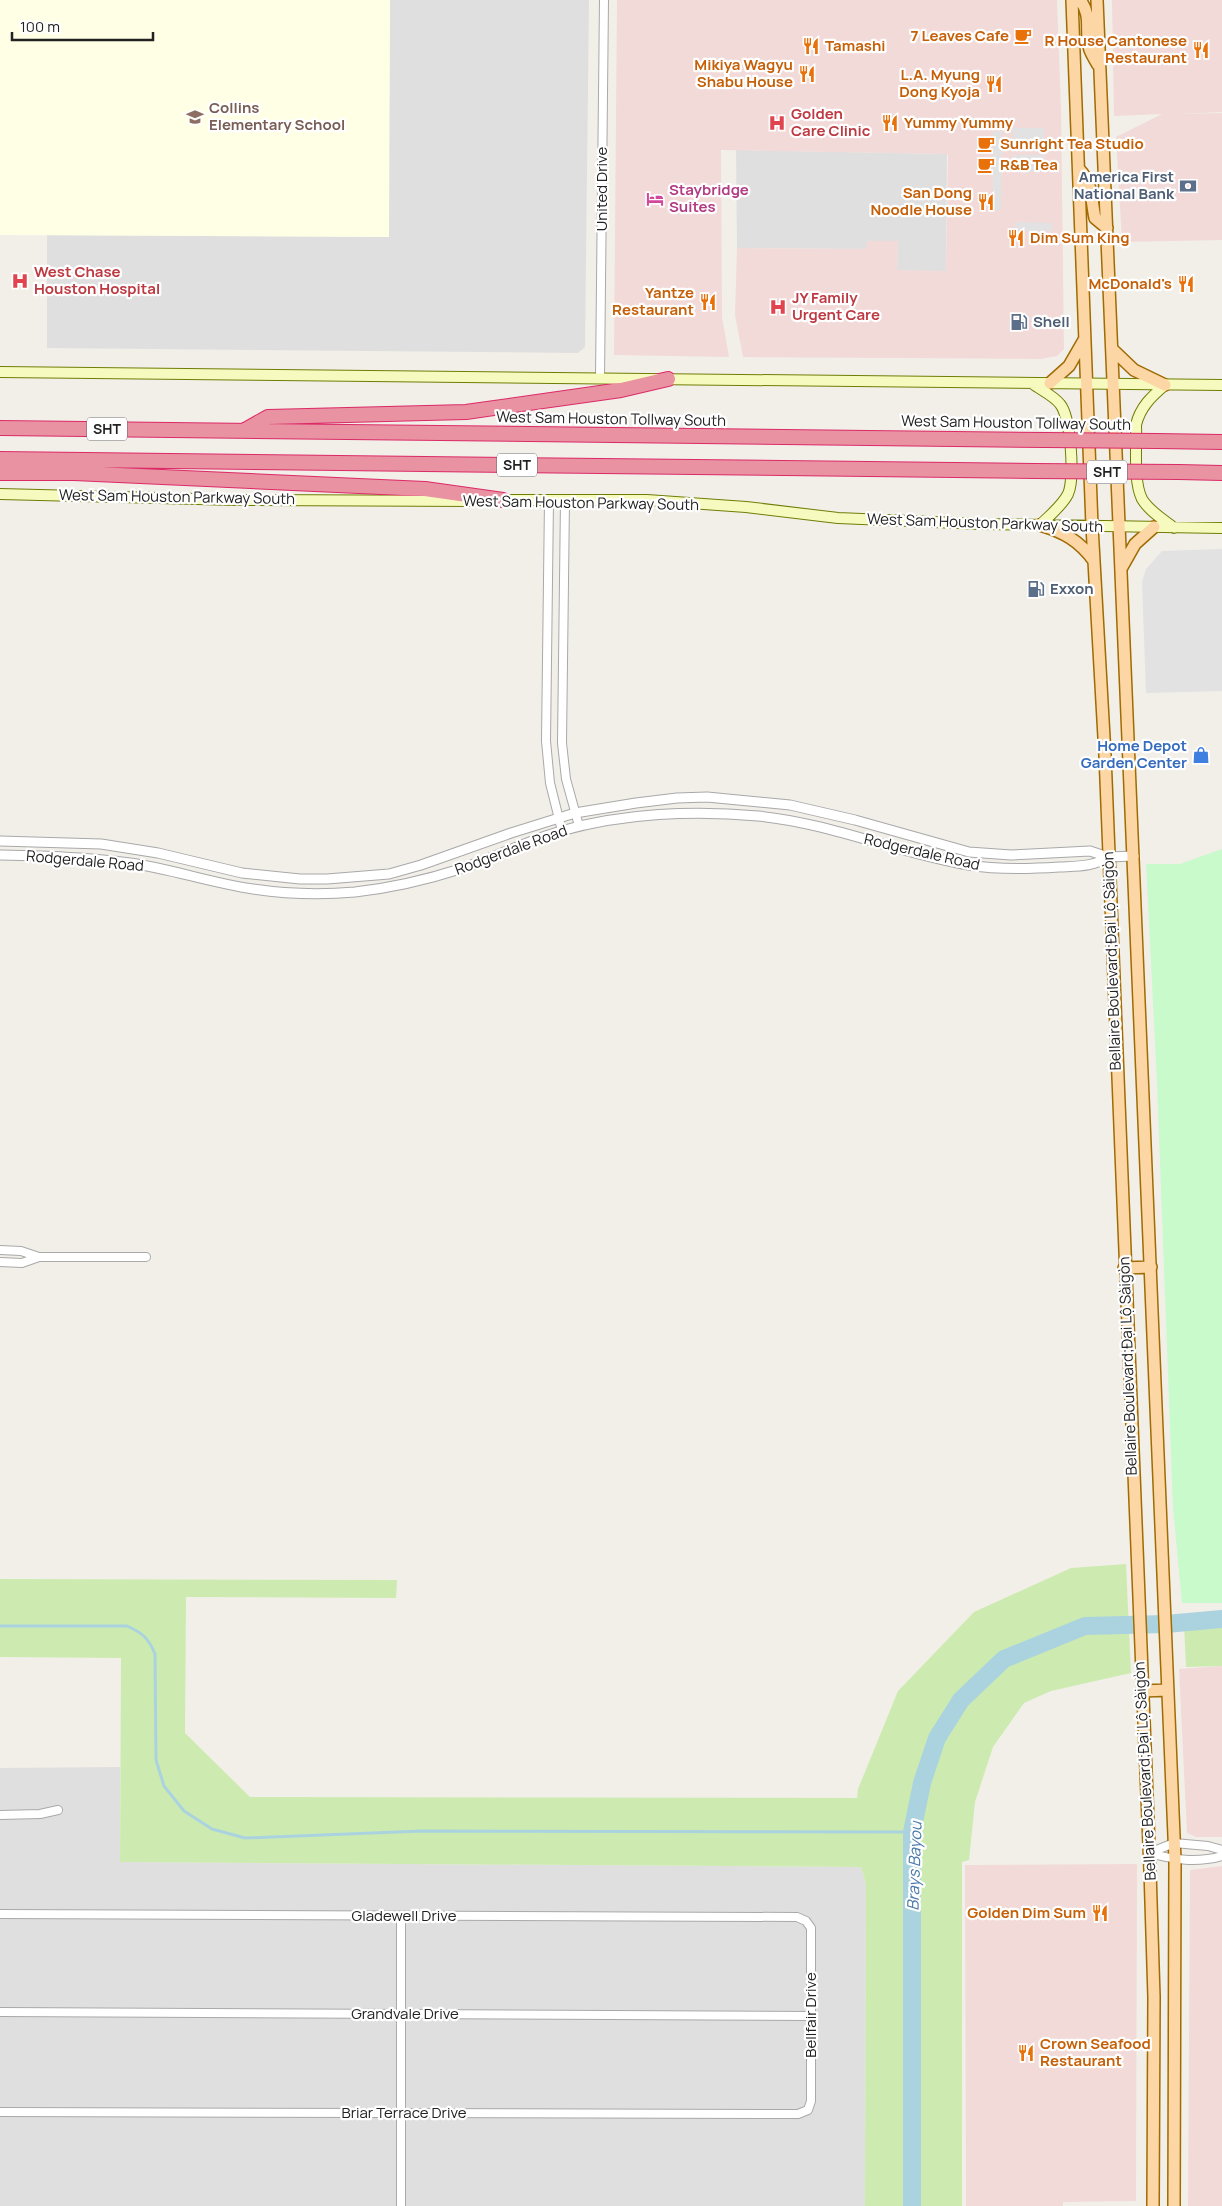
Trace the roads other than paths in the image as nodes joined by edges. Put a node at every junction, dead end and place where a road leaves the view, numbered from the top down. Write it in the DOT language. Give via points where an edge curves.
graph roads {
  1 [pos="604,0"];
  2 [pos="1072,0"];
  3 [pos="1080,0"];
  4 [pos="1096,0"];
  5 [pos="1100,68"];
  6 [pos="1079,169"];
  7 [pos="1106,228"];
  8 [pos="1085,338"];
  9 [pos="1112,349"];
  10 [pos="0,372"];
  11 [pos="600,378"];
  12 [pos="668,379"];
  13 [pos="1032,383"];
  14 [pos="1050,383"];
  15 [pos="1087,384"];
  16 [pos="1113,384"];
  17 [pos="1165,384"];
  18 [pos="1222,385"];
  19 [pos="0,428"];
  20 [pos="244,431"];
  21 [pos="1222,442"];
  22 [pos="0,460"];
  23 [pos="0,473"];
  24 [pos="1222,473"];
  25 [pos="0,494"];
  26 [pos="503,500"];
  27 [pos="549,500"];
  28 [pos="565,500"];
  29 [pos="1040,525"];
  30 [pos="1092,526"];
  31 [pos="1120,527"];
  32 [pos="1154,527"];
  33 [pos="1174,528"];
  34 [pos="1222,528"];
  35 [pos="1094,561"];
  36 [pos="1121,568"];
  37 [pos="546,670"];
  38 [pos="563,670"];
  39 [pos="790,804"];
  40 [pos="575,813"];
  41 [pos="558,817"];
  42 [pos="788,820"];
  43 [pos="579,826"];
  44 [pos="562,831"];
  45 [pos="0,840"];
  46 [pos="942,846"];
  47 [pos="133,849"];
  48 [pos="0,855"];
  49 [pos="1134,856"];
  50 [pos="1108,857"];
  51 [pos="939,859"];
  52 [pos="132,863"];
  53 [pos="354,877"];
  54 [pos="300,879"];
  55 [pos="354,892"];
  56 [pos="300,894"];
  57 [pos="0,1250"];
  58 [pos="39,1257"];
  59 [pos="146,1257"];
  60 [pos="0,1262"];
  61 [pos="1151,1267"];
  62 [pos="1124,1268"];
  63 [pos="1168,1690"];
  64 [pos="1142,1691"];
  65 [pos="58,1810"];
  66 [pos="0,1814"];
  67 [pos="1174,1844"];
  68 [pos="1222,1850"];
  69 [pos="1149,1853"];
  70 [pos="1222,1856"];
  71 [pos="1175,1860"];
  72 [pos="0,1914"];
  73 [pos="402,1916"];
  74 [pos="806,1920"];
  75 [pos="0,2012"];
  76 [pos="402,2014"];
  77 [pos="811,2016"];
  78 [pos="808,2110"];
  79 [pos="0,2112"];
  80 [pos="401,2113"];
  81 [pos="401,2206"];
  82 [pos="1153,2206"];
  83 [pos="1174,2206"];
  1 -- 11 [label="street, United Drive"];
  2 -- 6 [label="main road, Bellaire Boulevard;Đại Lộ Sàigòn"];
  3 -- 5 [label="main road" via="1088,16 1090,49"];
  4 -- 5 [label="main road, Bellaire Boulevard;Đại Lộ Sàigòn"];
  5 -- 7 [label="main road, Bellaire Boulevard;Đại Lộ Sàigòn"];
  6 -- 7 [label="main road" via="1087,178 1095,218"];
  6 -- 8 [label="main road, Bellaire Boulevard;Đại Lộ Sàigòn"];
  7 -- 9 [label="main road, Bellaire Boulevard;Đại Lộ Sàigòn"];
  8 -- 14 [label="main road" via="1069,366"];
  8 -- 15 [label="main road, Bellaire Boulevard;Đại Lộ Sàigòn"];
  9 -- 16 [label="main road, Bellaire Boulevard;Đại Lộ Sàigòn"];
  9 -- 17 [label="main road" via="1134,370"];
  10 -- 11 [label="main road"];
  11 -- 12 [label="main road"];
  12 -- 13 [label="main road"];
  12 -- 20 [label="highway" via="621,390 466,412 268,417"];
  13 -- 14 [label="main road"];
  13 -- 29 [label="main road" via="1060,404 1068,419 1070,434 1071,482 1068,494"];
  14 -- 15 [label="main road"];
  15 -- 16 [label="main road"];
  15 -- 30 [label="main road, Bellaire Boulevard;Đại Lộ Sàigòn"];
  16 -- 17 [label="main road"];
  16 -- 31 [label="main road, Bellaire Boulevard;Đại Lộ Sàigòn"];
  17 -- 18 [label="main road"];
  17 -- 33 [label="main road" via="1138,416 1138,480 1146,504"];
  19 -- 20 [label="highway, West Sam Houston Tollway South / SHT"];
  20 -- 21 [label="highway, West Sam Houston Tollway South / SHT, bridge"];
  22 -- 24 [label="highway, SHT, bridge"];
  23 -- 26 [label="highway" via="74,473 416,488"];
  25 -- 26 [label="main road, West Sam Houston Parkway South" via="247,500"];
  26 -- 27 [label="main road, West Sam Houston Parkway South"];
  27 -- 28 [label="main road, West Sam Houston Parkway South"];
  27 -- 37 [label="street"];
  28 -- 29 [label="main road, West Sam Houston Parkway South" via="647,500 746,506 863,519"];
  28 -- 38 [label="street"];
  29 -- 30 [label="main road, West Sam Houston Parkway South"];
  29 -- 35 [label="main road" via="1069,536 1082,545"];
  30 -- 31 [label="main road, West Sam Houston Parkway South"];
  30 -- 35 [label="main road, Bellaire Boulevard;Đại Lộ Sàigòn"];
  31 -- 32 [label="main road, West Sam Houston Parkway South"];
  31 -- 36 [label="main road, Bellaire Boulevard;Đại Lộ Sàigòn"];
  32 -- 33 [label="main road, West Sam Houston Parkway South"];
  32 -- 36 [label="main road" via="1134,544"];
  33 -- 34 [label="main road, West Sam Houston Parkway South"];
  35 -- 50 [label="main road, Bellaire Boulevard;Đại Lộ Sàigòn"];
  36 -- 49 [label="main road, Bellaire Boulevard;Đại Lộ Sàigòn"];
  37 -- 38 [label="street"];
  37 -- 41 [label="street" via="546,756"];
  38 -- 40 [label="street" via="562,754"];
  39 -- 40 [label="street, Rodgerdale Road" via="732,798 677,798"];
  39 -- 42 [label="street"];
  39 -- 46 [label="street, Rodgerdale Road"];
  40 -- 41 [label="street, Rodgerdale Road"];
  40 -- 43 [label="street"];
  41 -- 44 [label="street"];
  41 -- 53 [label="street, Rodgerdale Road" via="421,865 388,874"];
  42 -- 43 [label="street, Rodgerdale Road" via="729,814 676,815"];
  42 -- 51 [label="street, Rodgerdale Road"];
  43 -- 44 [label="street, Rodgerdale Road"];
  44 -- 55 [label="street, Rodgerdale Road" via="460,869"];
  45 -- 47 [label="street, Rodgerdale Road" via="101,844"];
  46 -- 50 [label="street, Rodgerdale Road" via="987,854 1090,851"];
  46 -- 51 [label="street"];
  47 -- 52 [label="street"];
  47 -- 54 [label="street, Rodgerdale Road" via="242,873"];
  48 -- 52 [label="street, Rodgerdale Road"];
  49 -- 50 [label="street, Rodgerdale Road"];
  49 -- 61 [label="main road, Bellaire Boulevard;Đại Lộ Sàigòn"];
  50 -- 51 [label="street, Rodgerdale Road" via="1097,865 1031,869 985,868"];
  50 -- 62 [label="main road, Bellaire Boulevard;Đại Lộ Sàigòn"];
  52 -- 56 [label="street, Rodgerdale Road" via="250,889"];
  53 -- 54 [label="street, Rodgerdale Road"];
  53 -- 55 [label="street"];
  54 -- 56 [label="street"];
  55 -- 56 [label="street, Rodgerdale Road"];
  57 -- 58 [label="street" via="21,1251"];
  58 -- 59 [label="street"];
  58 -- 60 [label="street" via="22,1263"];
  61 -- 62 [label="main road"];
  61 -- 63 [label="main road, Bellaire Boulevard;Đại Lộ Sàigòn"];
  62 -- 64 [label="main road, Bellaire Boulevard;Đại Lộ Sàigòn"];
  63 -- 64 [label="main road"];
  63 -- 67 [label="main road, Bellaire Boulevard;Đại Lộ Sàigòn"];
  64 -- 69 [label="main road, Bellaire Boulevard;Đại Lộ Sàigòn"];
  65 -- 66 [label="street" via="40,1814"];
  67 -- 68 [label="street"];
  67 -- 69 [label="street"];
  67 -- 71 [label="main road, Bellaire Boulevard;Đại Lộ Sàigòn"];
  69 -- 71 [label="street"];
  69 -- 82 [label="main road, Bellaire Boulevard;Đại Lộ Sàigòn" via="1154,1997"];
  70 -- 71 [label="street" via="1207,1860"];
  71 -- 83 [label="main road, Bellaire Boulevard;Đại Lộ Sàigòn"];
  72 -- 73 [label="street, Gladewell Drive"];
  73 -- 74 [label="street, Gladewell Drive" via="798,1917"];
  73 -- 76 [label="street"];
  74 -- 77 [label="street, Bellfair Drive" via="810,1928"];
  75 -- 76 [label="street, Grandvale Drive"];
  76 -- 77 [label="street, Grandvale Drive"];
  76 -- 80 [label="street"];
  77 -- 78 [label="street, Bellfair Drive" via="811,2100"];
  78 -- 80 [label="street, Briar Terrace Drive" via="798,2114"];
  79 -- 80 [label="street, Briar Terrace Drive"];
  80 -- 81 [label="street"];
}
